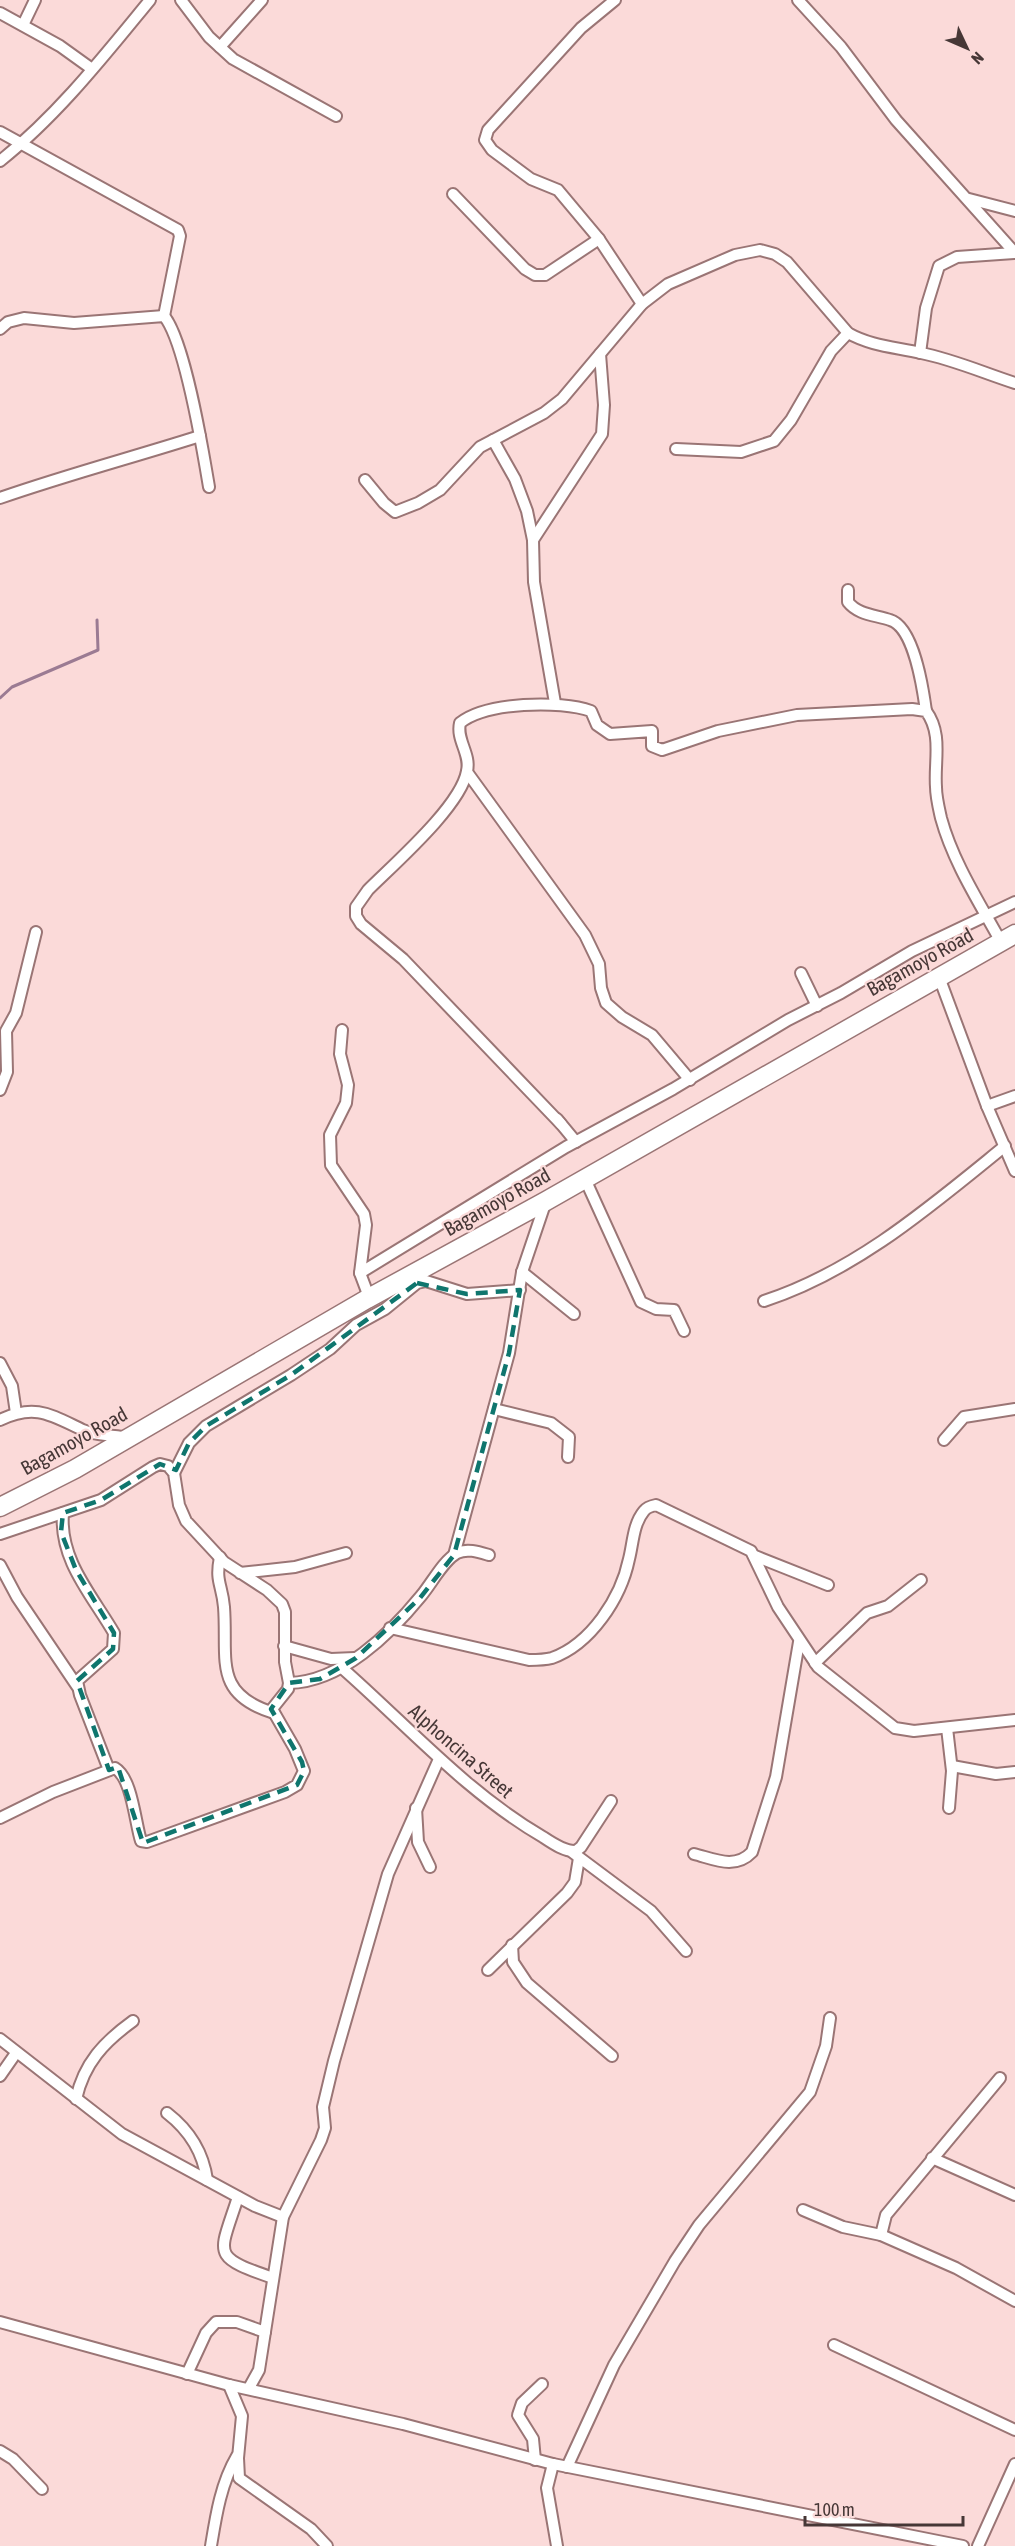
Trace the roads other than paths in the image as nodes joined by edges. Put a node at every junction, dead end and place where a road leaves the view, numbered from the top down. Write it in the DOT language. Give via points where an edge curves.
graph roads {
  1 [pos="35,0"];
  2 [pos="150,0"];
  3 [pos="181,0"];
  4 [pos="262,0"];
  5 [pos="615,0"];
  6 [pos="798,0"];
  7 [pos="0,13"];
  8 [pos="22,25"];
  9 [pos="220,47"];
  10 [pos="92,69"];
  11 [pos="336,116"];
  12 [pos="0,132"];
  13 [pos="22,143"];
  14 [pos="0,161"];
  15 [pos="453,194"];
  16 [pos="968,199"];
  17 [pos="1015,212"];
  18 [pos="599,238"];
  19 [pos="1015,253"];
  20 [pos="642,304"];
  21 [pos="164,316"];
  22 [pos="0,329"];
  23 [pos="848,333"];
  24 [pos="920,352"];
  25 [pos="600,354"];
  26 [pos="1015,383"];
  27 [pos="200,436"];
  28 [pos="493,440"];
  29 [pos="676,449"];
  30 [pos="365,480"];
  31 [pos="209,487"];
  32 [pos="0,498"];
  33 [pos="532,540"];
  34 [pos="848,590"];
  35 [pos="555,704"];
  36 [pos="926,711"];
  37 [pos="467,772"];
  38 [pos="1015,902"];
  39 [pos="986,916"];
  40 [pos="36,932"];
  41 [pos="1008,938"];
  42 [pos="801,973"];
  43 [pos="939,977"];
  44 [pos="446,994"];
  45 [pos="817,1006"];
  46 [pos="342,1030"];
  47 [pos="690,1080"];
  48 [pos="0,1090"];
  49 [pos="1015,1096"];
  50 [pos="987,1106"];
  51 [pos="561,1124"];
  52 [pos="576,1142"];
  53 [pos="1005,1146"];
  54 [pos="1015,1171"];
  55 [pos="585,1179"];
  56 [pos="546,1201"];
  57 [pos="522,1272"];
  58 [pos="360,1273"];
  59 [pos="520,1290"];
  60 [pos="369,1297"];
  61 [pos="764,1301"];
  62 [pos="574,1314"];
  63 [pos="684,1331"];
  64 [pos="0,1363"];
  65 [pos="494,1409"];
  66 [pos="1015,1409"];
  67 [pos="16,1413"];
  68 [pos="0,1420"];
  69 [pos="129,1438"];
  70 [pos="944,1440"];
  71 [pos="568,1457"];
  72 [pos="174,1473"];
  73 [pos="0,1507"];
  74 [pos="63,1513"];
  75 [pos="0,1534"];
  76 [pos="346,1553"];
  77 [pos="454,1555"];
  78 [pos="489,1555"];
  79 [pos="755,1556"];
  80 [pos="220,1557"];
  81 [pos="0,1565"];
  82 [pos="240,1573"];
  83 [pos="921,1580"];
  84 [pos="828,1584"];
  85 [pos="390,1628"];
  86 [pos="799,1642"];
  87 [pos="284,1646"];
  88 [pos="356,1658"];
  89 [pos="815,1663"];
  90 [pos="342,1668"];
  91 [pos="290,1683"];
  92 [pos="77,1686"];
  93 [pos="274,1713"];
  94 [pos="1015,1720"];
  95 [pos="947,1728"];
  96 [pos="439,1759"];
  97 [pos="952,1766"];
  98 [pos="109,1770"];
  99 [pos="1015,1772"];
  100 [pos="611,1802"];
  101 [pos="416,1808"];
  102 [pos="949,1808"];
  103 [pos="0,1818"];
  104 [pos="694,1854"];
  105 [pos="576,1855"];
  106 [pos="430,1867"];
  107 [pos="512,1945"];
  108 [pos="686,1951"];
  109 [pos="488,1970"];
  110 [pos="830,2018"];
  111 [pos="133,2021"];
  112 [pos="0,2039"];
  113 [pos="16,2053"];
  114 [pos="612,2056"];
  115 [pos="0,2076"];
  116 [pos="1000,2078"];
  117 [pos="76,2099"];
  118 [pos="167,2112"];
  119 [pos="932,2158"];
  120 [pos="207,2180"];
  121 [pos="1015,2195"];
  122 [pos="238,2197"];
  123 [pos="803,2210"];
  124 [pos="283,2217"];
  125 [pos="881,2235"];
  126 [pos="273,2278"];
  127 [pos="1015,2301"];
  128 [pos="0,2322"];
  129 [pos="265,2332"];
  130 [pos="834,2345"];
  131 [pos="187,2374"];
  132 [pos="542,2384"];
  133 [pos="229,2385"];
  134 [pos="249,2388"];
  135 [pos="1015,2430"];
  136 [pos="0,2451"];
  137 [pos="238,2453"];
  138 [pos="535,2460"];
  139 [pos="553,2464"];
  140 [pos="1015,2464"];
  141 [pos="567,2467"];
  142 [pos="42,2489"];
  143 [pos="938,2543"];
  144 [pos="211,2546"];
  145 [pos="327,2546"];
  146 [pos="557,2546"];
  147 [pos="963,2546"];
  148 [pos="978,2546"];
  1 -- 8 [label="street"];
  2 -- 10 [label="street"];
  3 -- 9 [label="street"];
  4 -- 9 [label="street"];
  5 -- 18 [label="street" via="581,28 484,135 492,150 531,179 558,190"];
  6 -- 16 [label="street" via="841,47 896,120"];
  7 -- 8 [label="street"];
  8 -- 10 [label="street"];
  9 -- 11 [label="street" via="249,68"];
  10 -- 13 [label="street"];
  12 -- 13 [label="street"];
  13 -- 14 [label="street"];
  13 -- 21 [label="street" via="178,230"];
  15 -- 18 [label="street" via="535,275 545,274"];
  16 -- 17 [label="street"];
  16 -- 19 [label="street"];
  18 -- 20 [label="street"];
  19 -- 24 [label="street" via="957,257 939,266 928,297"];
  20 -- 23 [label="street" via="668,284 700,269 760,250 787,262"];
  20 -- 25 [label="street"];
  21 -- 22 [label="street" via="74,322 24,318 8,322"];
  21 -- 27 [label="street" via="174,335"];
  23 -- 24 [label="street" via="862,341"];
  23 -- 29 [label="street" via="831,351 791,420 774,441 741,452"];
  24 -- 26 [label="street"];
  25 -- 28 [label="street" via="553,406"];
  25 -- 33 [label="street" via="602,434"];
  27 -- 31 [label="street"];
  27 -- 32 [label="street"];
  28 -- 30 [label="street" via="480,447 440,490 395,512"];
  28 -- 33 [label="street" via="515,479"];
  33 -- 35 [label="street" via="534,582"];
  34 -- 36 [label="street" via="848,602 855,610 893,620 908,636"];
  35 -- 36 [label="street" via="591,711 597,725 610,734 652,731 652,746 662,750 718,731 797,715"];
  35 -- 37 [label="street" via="494,710 465,719 460,723 459,736"];
  36 -- 39 [label="street" via="938,753 936,787 941,819 957,861"];
  37 -- 47 [label="street" via="585,934 599,964 606,1003 652,1035"];
  37 -- 51 [label="street" via="461,790 361,899 356,916 403,959"];
  38 -- 39 [label="street"];
  39 -- 41 [label="street"];
  39 -- 45 [label="street" via="912,951"];
  40 -- 48 [label="street" via="16,1013 6,1031 7,1072"];
  41 -- 43 [label="highway, Bagamoyo Road"];
  42 -- 45 [label="street"];
  43 -- 50 [label="street"];
  43 -- 55 [label="highway, Bagamoyo Road"];
  44 -- 51 [label="street" via="498,1048"];
  45 -- 47 [label="street"];
  46 -- 58 [label="street" via="340,1054 348,1085 346,1103 330,1135 331,1165 364,1214"];
  47 -- 52 [label="street"];
  49 -- 50 [label="street"];
  50 -- 53 [label="street"];
  51 -- 52 [label="street"];
  52 -- 58 [label="street"];
  53 -- 54 [label="street"];
  53 -- 61 [label="street" via="878,1244 814,1281"];
  55 -- 56 [label="highway, Bagamoyo Road"];
  55 -- 63 [label="street" via="641,1302 656,1309 674,1310"];
  56 -- 57 [label="street"];
  56 -- 60 [label="highway, Bagamoyo Road"];
  57 -- 59 [label="street"];
  57 -- 62 [label="street"];
  58 -- 60 [label="street"];
  59 -- 65 [label="street"];
  59 -- 72 [label="street" via="467,1294 426,1281 417,1283 302,1368 206,1426 189,1443"];
  60 -- 69 [label="highway, Bagamoyo Road"];
  64 -- 67 [label="street" via="12,1386"];
  65 -- 71 [label="street" via="558,1426 569,1437"];
  65 -- 77 [label="street"];
  66 -- 70 [label="street" via="964,1417"];
  67 -- 68 [label="street"];
  67 -- 69 [label="street" via="49,1413 84,1430"];
  69 -- 73 [label="highway, Bagamoyo Road"];
  72 -- 74 [label="street" via="160,1464 101,1500"];
  72 -- 80 [label="street" via="181,1514"];
  74 -- 75 [label="street"];
  74 -- 92 [label="street" via="61,1532 68,1551 93,1604 114,1633 115,1642 107,1656 78,1677"];
  76 -- 82 [label="street" via="286,1569"];
  77 -- 78 [label="street" via="466,1551"];
  77 -- 85 [label="street"];
  79 -- 84 [label="street"];
  79 -- 85 [label="street" via="747,1547 662,1506 650,1506 644,1510 635,1531 616,1598 582,1639 559,1655 528,1660"];
  79 -- 86 [label="street" via="768,1588"];
  80 -- 82 [label="street"];
  80 -- 93 [label="street" via="216,1576 224,1600 231,1686 252,1706"];
  81 -- 92 [label="street"];
  82 -- 87 [label="street" via="282,1604"];
  83 -- 89 [label="street" via="888,1606 867,1613"];
  85 -- 88 [label="street"];
  86 -- 89 [label="street"];
  86 -- 104 [label="street" via="778,1766 755,1846 744,1861 733,1863"];
  87 -- 88 [label="street" via="331,1659"];
  87 -- 91 [label="street"];
  88 -- 90 [label="street"];
  89 -- 95 [label="street" via="895,1728"];
  90 -- 91 [label="street" via="320,1679"];
  90 -- 96 [label="street, Alphoncina Street"];
  91 -- 93 [label="street" via="274,1705"];
  92 -- 98 [label="street"];
  93 -- 98 [label="street" via="302,1762 304,1771 297,1785 147,1842 140,1838 124,1777 115,1768"];
  94 -- 95 [label="street"];
  95 -- 97 [label="street"];
  96 -- 101 [label="street"];
  96 -- 105 [label="street, Alphoncina Street" via="483,1799"];
  97 -- 99 [label="street" via="996,1774"];
  97 -- 102 [label="street"];
  98 -- 103 [label="street"];
  100 -- 105 [label="street"];
  101 -- 106 [label="street" via="418,1842"];
  101 -- 124 [label="street" via="388,1874 334,2061 323,2107 325,2128"];
  105 -- 107 [label="street" via="575,1882"];
  105 -- 108 [label="street, Alphoncina Street" via="651,1911"];
  107 -- 109 [label="street"];
  107 -- 114 [label="street" via="513,1962 522,1978"];
  110 -- 141 [label="street" via="826,2046 810,2092 699,2225 675,2261 614,2365"];
  111 -- 117 [label="street" via="95,2054 81,2078"];
  112 -- 113 [label="street"];
  113 -- 115 [label="street"];
  113 -- 117 [label="street"];
  116 -- 119 [label="street"];
  117 -- 120 [label="street" via="122,2134"];
  118 -- 120 [label="street" via="189,2133 203,2160"];
  119 -- 121 [label="street"];
  119 -- 125 [label="street" via="886,2216"];
  120 -- 122 [label="street"];
  122 -- 124 [label="street"];
  122 -- 126 [label="street" via="222,2243 224,2252 233,2263"];
  123 -- 125 [label="street" via="843,2227"];
  124 -- 126 [label="street"];
  125 -- 127 [label="street" via="957,2268"];
  126 -- 129 [label="street"];
  128 -- 131 [label="street"];
  129 -- 131 [label="street" via="237,2322 216,2322"];
  129 -- 134 [label="street" via="259,2370"];
  130 -- 135 [label="street"];
  131 -- 133 [label="street"];
  132 -- 138 [label="street" via="522,2403 518,2415 533,2439"];
  133 -- 134 [label="street"];
  133 -- 137 [label="street" via="242,2416"];
  134 -- 138 [label="street"];
  136 -- 142 [label="street"];
  137 -- 144 [label="street" via="229,2468"];
  137 -- 145 [label="street" via="241,2481 311,2529"];
  138 -- 139 [label="street"];
  139 -- 141 [label="street"];
  139 -- 146 [label="street" via="547,2488"];
  140 -- 148 [label="street"];
  141 -- 143 [label="street"];
  143 -- 147 [label="street"];
}
